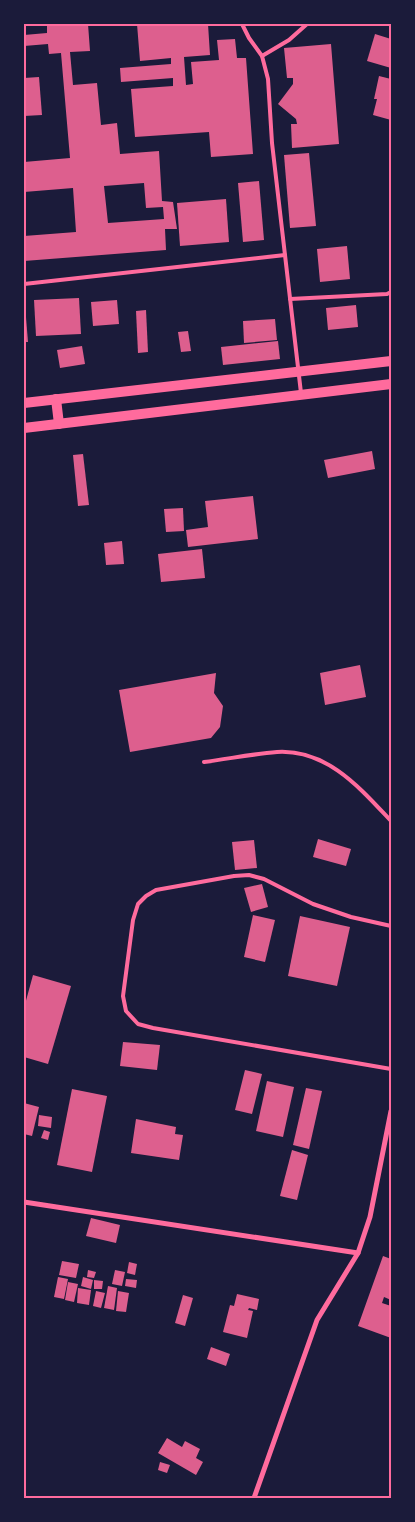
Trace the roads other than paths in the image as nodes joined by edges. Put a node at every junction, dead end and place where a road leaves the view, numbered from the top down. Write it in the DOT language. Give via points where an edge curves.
graph roads {
  1 [pos="242,24"];
  2 [pos="307,24"];
  3 [pos="262,56"];
  4 [pos="286,255"];
  5 [pos="24,284"];
  6 [pos="391,292"];
  7 [pos="290,299"];
  8 [pos="391,361"];
  9 [pos="298,370"];
  10 [pos="391,384"];
  11 [pos="301,396"];
  12 [pos="56,399"];
  13 [pos="24,403"];
  14 [pos="59,424"];
  15 [pos="24,428"];
  16 [pos="204,762"];
  17 [pos="391,821"];
  18 [pos="391,926"];
  19 [pos="391,1069"];
  20 [pos="391,1111"];
  21 [pos="24,1202"];
  22 [pos="358,1253"];
  23 [pos="254,1498"];
  1 -- 3 [label="lane"];
  2 -- 3 [label="lane" via="289,40"];
  3 -- 4 [label="lane" via="268,79 272,143"];
  4 -- 5 [label="lane"];
  4 -- 7 [label="lane"];
  6 -- 7 [label="lane"];
  7 -- 9 [label="lane"];
  8 -- 9 [label="main road"];
  9 -- 11 [label="lane"];
  9 -- 12 [label="main road"];
  10 -- 11 [label="main road"];
  11 -- 14 [label="main road"];
  12 -- 13 [label="main road"];
  12 -- 14 [label="main road"];
  14 -- 15 [label="main road"];
  16 -- 17 [label="lane" via="278,752 317,758 361,789"];
  18 -- 19 [label="lane" via="313,904 264,879 249,875 156,890 138,904 133,920 123,996 126,1011 138,1024"];
  20 -- 22 [label="street" via="370,1217"];
  21 -- 22 [label="street"];
  22 -- 23 [label="street" via="317,1320"];
}
